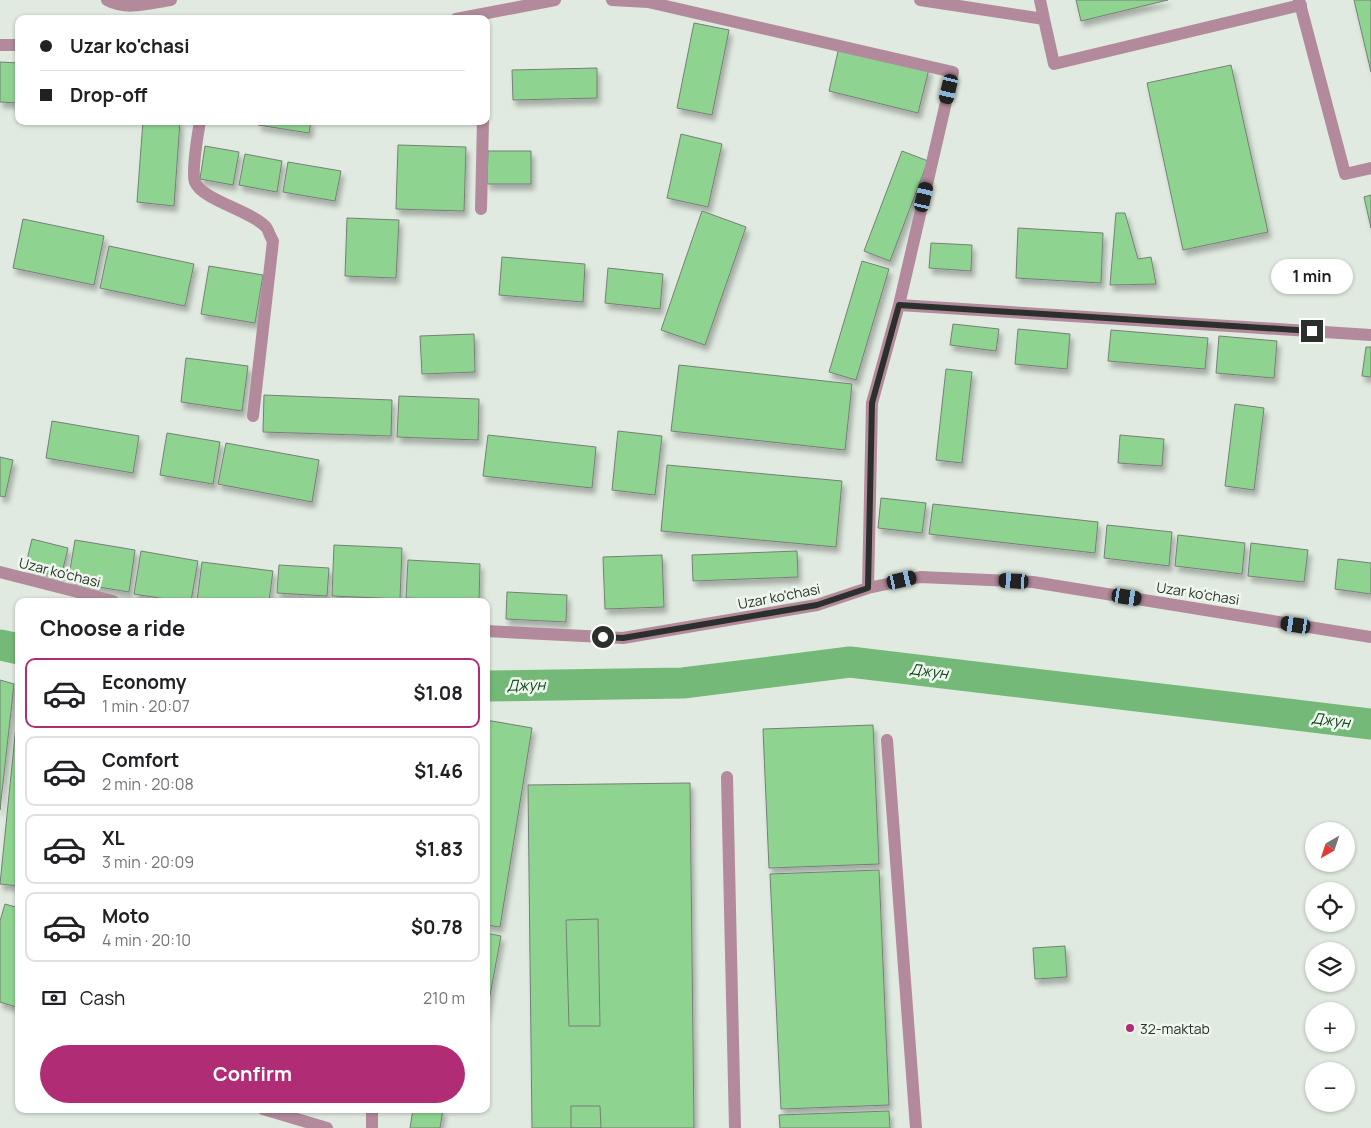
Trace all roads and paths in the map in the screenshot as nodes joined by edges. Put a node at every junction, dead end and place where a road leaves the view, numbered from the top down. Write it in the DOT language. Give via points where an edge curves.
graph roads {
  1 [pos="107,0"];
  2 [pos="172,0"];
  3 [pos="555,0"];
  4 [pos="612,0"];
  5 [pos="920,0"];
  6 [pos="1040,0"];
  7 [pos="1300,2"];
  8 [pos="490,15"];
  9 [pos="1044,19"];
  10 [pos="0,45"];
  11 [pos="15,45"];
  12 [pos="200,125"];
  13 [pos="483,125"];
  14 [pos="1371,168"];
  15 [pos="481,209"];
  16 [pos="899,305"];
  17 [pos="1371,335"];
  18 [pos="253,416"];
  19 [pos="0,572"];
  20 [pos="868,588"];
  21 [pos="101,598"];
  22 [pos="490,631"];
  23 [pos="1371,637"];
  24 [pos="887,740"];
  25 [pos="726,777"];
  26 [pos="276,1113"];
  27 [pos="372,1113"];
  28 [pos="327,1128"];
  29 [pos="372,1128"];
  30 [pos="735,1128"];
  31 [pos="916,1128"];
  1 -- 2 [label="street" via="130,7"];
  3 -- 8 [label="street"];
  4 -- 16 [label="street" via="648,2 954,72"];
  5 -- 9 [label="street"];
  6 -- 9 [label="street"];
  7 -- 9 [label="street" via="1054,64"];
  7 -- 14 [label="street" via="1345,174"];
  10 -- 11 [label="street"];
  12 -- 18 [label="street" via="195,183 210,196 265,227 272,241"];
  13 -- 15 [label="street"];
  16 -- 17 [label="street"];
  16 -- 20 [label="street" via="872,403"];
  19 -- 21 [label="street, Uzar ko'chasi"];
  20 -- 22 [label="street, Uzar ko'chasi" via="817,605 623,638"];
  20 -- 23 [label="street, Uzar ko'chasi" via="920,577 1033,582"];
  24 -- 31 [label="street"];
  25 -- 30 [label="street"];
  26 -- 28 [label="street"];
  27 -- 29 [label="street"];
}
